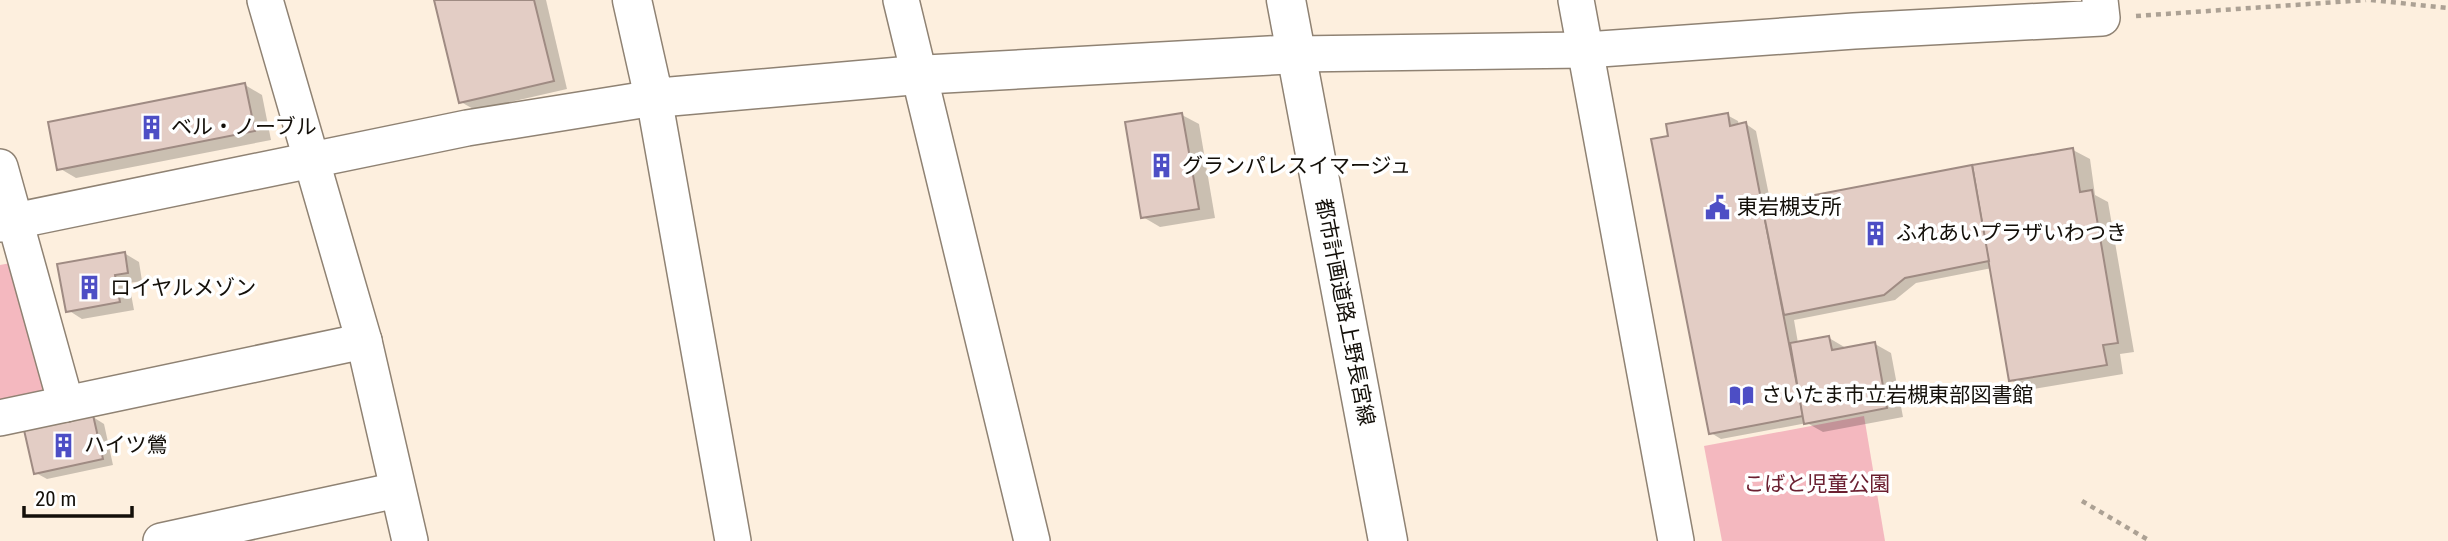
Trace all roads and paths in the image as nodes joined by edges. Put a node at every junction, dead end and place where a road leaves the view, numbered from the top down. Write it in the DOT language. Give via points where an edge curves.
graph roads {
  1 [pos="265,0"];
  2 [pos="632,0"];
  3 [pos="901,0"];
  4 [pos="1286,0"];
  5 [pos="1576,0"];
  6 [pos="2368,0"];
  7 [pos="2448,8"];
  8 [pos="2101,9"];
  9 [pos="1586,50"];
  10 [pos="1297,54"];
  11 [pos="917,75"];
  12 [pos="654,98"];
  13 [pos="311,162"];
  14 [pos="0,167"];
  15 [pos="8,223"];
  16 [pos="364,341"];
  17 [pos="66,404"];
  18 [pos="0,418"];
  19 [pos="397,490"];
  20 [pos="2082,501"];
  21 [pos="161,541"];
  22 [pos="410,541"];
  23 [pos="733,541"];
  24 [pos="1032,541"];
  25 [pos="1388,541"];
  26 [pos="1676,541"];
  27 [pos="2150,541"];
  1 -- 13 [label="street"];
  2 -- 12 [label="street"];
  3 -- 11 [label="street"];
  4 -- 10 [label="street, 都市計画道路上野長宮線"];
  5 -- 9 [label="street"];
  6 -- 7 [label="path"];
  6 -- 8 [label="path"];
  8 -- 9 [label="street"];
  9 -- 10 [label="street"];
  9 -- 26 [label="street"];
  10 -- 11 [label="street"];
  10 -- 25 [label="street, 都市計画道路上野長宮線"];
  11 -- 12 [label="street"];
  11 -- 24 [label="street"];
  12 -- 13 [label="street" via="467,128"];
  12 -- 23 [label="street"];
  13 -- 15 [label="street"];
  13 -- 16 [label="street"];
  14 -- 15 [label="street"];
  15 -- 17 [label="street"];
  16 -- 17 [label="street"];
  16 -- 19 [label="street"];
  17 -- 18 [label="street"];
  19 -- 21 [label="street"];
  19 -- 22 [label="street"];
  20 -- 27 [label="path"];
}
